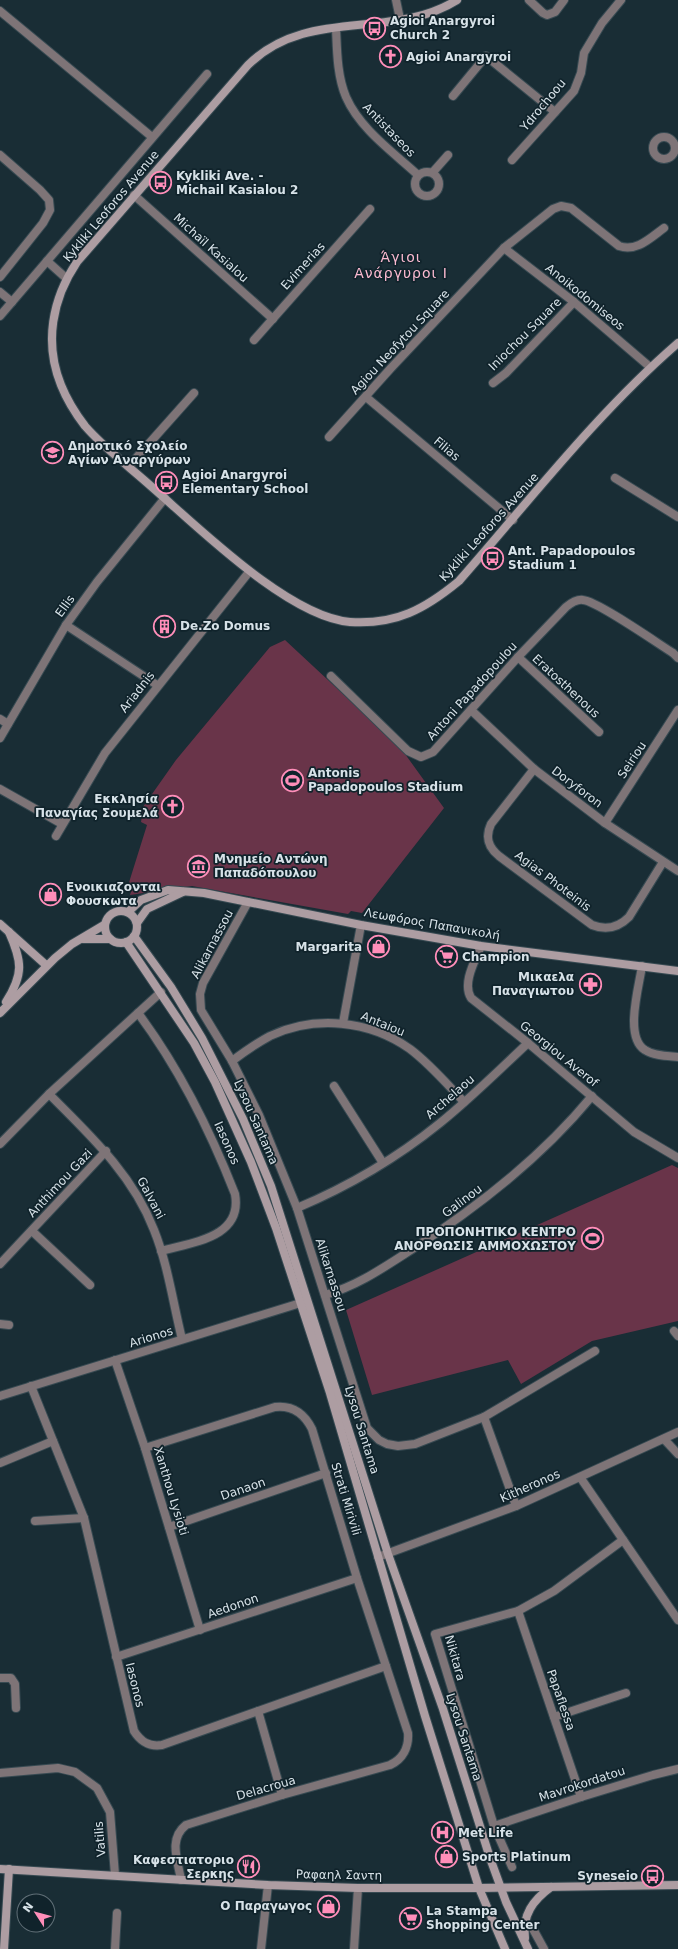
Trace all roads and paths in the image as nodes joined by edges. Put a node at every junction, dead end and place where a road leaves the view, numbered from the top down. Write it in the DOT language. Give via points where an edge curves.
graph roads {
  1 [pos="396,0"];
  2 [pos="457,0"];
  3 [pos="529,0"];
  4 [pos="564,0"];
  5 [pos="621,0"];
  6 [pos="0,11"];
  7 [pos="400,19"];
  8 [pos="336,28"];
  9 [pos="207,74"];
  10 [pos="453,96"];
  11 [pos="556,112"];
  12 [pos="152,137"];
  13 [pos="675,138"];
  14 [pos="0,155"];
  15 [pos="448,155"];
  16 [pos="675,158"];
  17 [pos="512,160"];
  18 [pos="433,172"];
  19 [pos="418,175"];
  20 [pos="134,195"];
  21 [pos="370,209"];
  22 [pos="664,228"];
  23 [pos="504,248"];
  24 [pos="47,261"];
  25 [pos="0,277"];
  26 [pos="66,278"];
  27 [pos="0,292"];
  28 [pos="12,302"];
  29 [pos="574,302"];
  30 [pos="0,316"];
  31 [pos="273,319"];
  32 [pos="254,340"];
  33 [pos="678,343"];
  34 [pos="650,366"];
  35 [pos="493,383"];
  36 [pos="194,393"];
  37 [pos="366,397"];
  38 [pos="329,437"];
  39 [pos="129,466"];
  40 [pos="615,478"];
  41 [pos="165,498"];
  42 [pos="678,517"];
  43 [pos="513,520"];
  44 [pos="249,572"];
  45 [pos="66,625"];
  46 [pos="676,653"];
  47 [pos="518,657"];
  48 [pos="331,676"];
  49 [pos="158,685"];
  50 [pos="471,710"];
  51 [pos="678,710"];
  52 [pos="0,719"];
  53 [pos="8,724"];
  54 [pos="599,732"];
  55 [pos="0,738"];
  56 [pos="534,769"];
  57 [pos="0,789"];
  58 [pos="605,823"];
  59 [pos="62,824"];
  60 [pos="56,836"];
  61 [pos="663,862"];
  62 [pos="678,871"];
  63 [pos="183,892"];
  64 [pos="248,902"];
  65 [pos="128,912"];
  66 [pos="137,923"];
  67 [pos="0,924"];
  68 [pos="104,925"];
  69 [pos="362,925"];
  70 [pos="9,932"];
  71 [pos="134,936"];
  72 [pos="82,938"];
  73 [pos="110,939"];
  74 [pos="126,942"];
  75 [pos="481,946"];
  76 [pos="46,965"];
  77 [pos="642,966"];
  78 [pos="678,971"];
  79 [pos="161,992"];
  80 [pos="0,1012"];
  81 [pos="138,1012"];
  82 [pos="343,1023"];
  83 [pos="528,1043"];
  84 [pos="678,1058"];
  85 [pos="232,1060"];
  86 [pos="334,1086"];
  87 [pos="49,1094"];
  88 [pos="592,1096"];
  89 [pos="464,1102"];
  90 [pos="0,1144"];
  91 [pos="106,1152"];
  92 [pos="678,1158"];
  93 [pos="383,1163"];
  94 [pos="297,1208"];
  95 [pos="32,1231"];
  96 [pos="161,1251"];
  97 [pos="0,1264"];
  98 [pos="90,1285"];
  99 [pos="325,1295"];
  100 [pos="309,1300"];
  101 [pos="300,1303"];
  102 [pos="0,1324"];
  103 [pos="9,1325"];
  104 [pos="182,1340"];
  105 [pos="595,1351"];
  106 [pos="115,1360"];
  107 [pos="31,1386"];
  108 [pos="0,1396"];
  109 [pos="484,1417"];
  110 [pos="678,1432"];
  111 [pos="664,1439"];
  112 [pos="53,1441"];
  113 [pos="145,1448"];
  114 [pos="678,1454"];
  115 [pos="0,1462"];
  116 [pos="326,1473"];
  117 [pos="580,1477"];
  118 [pos="516,1506"];
  119 [pos="84,1518"];
  120 [pos="35,1521"];
  121 [pos="169,1527"];
  122 [pos="623,1540"];
  123 [pos="388,1554"];
  124 [pos="378,1557"];
  125 [pos="357,1578"];
  126 [pos="518,1611"];
  127 [pos="678,1620"];
  128 [pos="200,1630"];
  129 [pos="116,1656"];
  130 [pos="386,1666"];
  131 [pos="0,1678"];
  132 [pos="626,1693"];
  133 [pos="16,1708"];
  134 [pos="258,1711"];
  135 [pos="554,1717"];
  136 [pos="405,1751"];
  137 [pos="678,1770"];
  138 [pos="0,1773"];
  139 [pos="282,1795"];
  140 [pos="581,1796"];
  141 [pos="494,1826"];
  142 [pos="512,1867"];
  143 [pos="4,1869"];
  144 [pos="115,1875"];
  145 [pos="181,1880"];
  146 [pos="268,1885"];
  147 [pos="678,1885"];
  148 [pos="500,1887"];
  149 [pos="551,1887"];
  150 [pos="358,1888"];
  151 [pos="479,1888"];
  152 [pos="117,1913"];
  153 [pos="533,1929"];
  154 [pos="527,1947"];
  155 [pos="4,1949"];
  156 [pos="115,1949"];
  157 [pos="261,1949"];
  158 [pos="354,1949"];
  159 [pos="505,1949"];
  160 [pos="544,1949"];
  1 -- 7 [label="street"];
  2 -- 7 [label="street, Kykliki Leoforos Avenue" via="434,11"];
  3 -- 4 [label="street" via="547,15 555,12"];
  5 -- 11 [label="street, Ydrochoou" via="602,23 584,53 581,73 574,92"];
  6 -- 12 [label="street"];
  7 -- 8 [label="street, Kykliki Leoforos Avenue"];
  8 -- 19 [label="street, Antistaseos" via="342,82 352,108 366,126"];
  8 -- 20 [label="street, Kykliki Leoforos Avenue" via="290,37 271,46 255,58"];
  9 -- 12 [label="street"];
  10 -- 11 [label="street" via="486,56"];
  11 -- 17 [label="street, Ydrochoou"];
  12 -- 24 [label="street"];
  13 -- 16 [label="street"];
  13 -- 16 [label="street" via="662,137 655,141 653,148 654,154 660,158"];
  14 -- 25 [label="street" via="40,190 49,200 50,210 43,223"];
  15 -- 18 [label="street"];
  18 -- 19 [label="street" via="425,171"];
  18 -- 19 [label="street" via="439,179 439,187 430,196 421,194 415,188"];
  20 -- 26 [label="street, Kykliki Leoforos Avenue"];
  20 -- 31 [label="street, Michaïl Kasialou"];
  21 -- 31 [label="street, Evimerias"];
  22 -- 23 [label="street, Agiou Neofytou Square" via="639,247 625,248 571,208 561,206 545,214"];
  23 -- 29 [label="street, Anoikodomiseos"];
  23 -- 37 [label="street, Agiou Neofytou Square"];
  24 -- 26 [label="street"];
  24 -- 28 [label="street"];
  26 -- 39 [label="street, Kykliki Leoforos Avenue" via="54,314 52,347 56,372 65,396 78,418"];
  27 -- 28 [label="street"];
  28 -- 30 [label="street"];
  29 -- 34 [label="street, Anoikodomiseos"];
  29 -- 35 [label="street, Iniochou Square" via="506,373"];
  31 -- 32 [label="street, Evimerias"];
  33 -- 34 [label="street, Kykliki Leoforos Avenue"];
  34 -- 43 [label="street, Kykliki Leoforos Avenue" via="589,431"];
  36 -- 39 [label="street"];
  37 -- 38 [label="street, Agiou Neofytou Square"];
  37 -- 43 [label="street, Filias"];
  39 -- 41 [label="street, Kykliki Leoforos Avenue"];
  40 -- 42 [label="street"];
  41 -- 44 [label="street, Kykliki Leoforos Avenue"];
  41 -- 45 [label="street, Ellis"];
  43 -- 44 [label="street, Kykliki Leoforos Avenue" via="459,581 434,602 406,616 377,622 349,622 322,615"];
  44 -- 49 [label="street, Ariadnis"];
  45 -- 49 [label="street"];
  45 -- 53 [label="street, Ellis"];
  46 -- 47 [label="street, Antoni Papadopoulou" via="583,600 566,607"];
  47 -- 50 [label="street, Antoni Papadopoulou"];
  47 -- 54 [label="street, Eratosthenous"];
  48 -- 50 [label="street, Antoni Papadopoulou" via="415,756 421,757 433,752"];
  49 -- 59 [label="street, Ariadnis" via="105,753"];
  50 -- 56 [label="street, Doryforon"];
  51 -- 58 [label="street, Seiriou"];
  52 -- 53 [label="street"];
  53 -- 55 [label="street, Ellis"];
  56 -- 58 [label="street, Doryforon"];
  56 -- 61 [label="street, Agias Photeinis" via="491,824 488,842 499,856 592,925 604,928 622,924"];
  57 -- 59 [label="street"];
  58 -- 61 [label="street, Doryforon"];
  59 -- 60 [label="street, Ariadnis"];
  61 -- 62 [label="street, Doryforon"];
  63 -- 64 [label="street, Λεωφόρος Παπανικολή" via="204,893"];
  63 -- 65 [label="street, Λεωφόρος Παπανικολή" via="168,890 150,896 141,900"];
  63 -- 66 [label="street, Λεωφόρος Παπανικολή" via="147,909"];
  64 -- 69 [label="street, Λεωφόρος Παπανικολή"];
  64 -- 85 [label="street, Alikarnassou" via="203,983 200,994 201,1010"];
  65 -- 66 [label="street"];
  65 -- 68 [label="street" via="113,912"];
  66 -- 71 [label="street"];
  67 -- 70 [label="street"];
  68 -- 72 [label="street"];
  68 -- 73 [label="street"];
  69 -- 75 [label="street, Λεωφόρος Παπανικολή"];
  69 -- 82 [label="street"];
  70 -- 76 [label="street"];
  70 -- 80 [label="street" via="20,967 14,988"];
  71 -- 74 [label="street"];
  71 -- 100 [label="street, Lysou Santama" via="171,987 202,1038 243,1119 271,1186"];
  72 -- 73 [label="street"];
  72 -- 76 [label="street"];
  73 -- 74 [label="street" via="115,942"];
  74 -- 79 [label="street, Lysou Santama"];
  75 -- 77 [label="street, Λεωφόρος Παπανικολή"];
  75 -- 83 [label="street, Georgiou Averof" via="468,982 468,993 475,1002"];
  76 -- 80 [label="street"];
  77 -- 78 [label="street, Λεωφόρος Παπανικολή"];
  77 -- 84 [label="street" via="634,1026 636,1040 650,1053"];
  79 -- 81 [label="street"];
  79 -- 101 [label="street, Lysou Santama" via="201,1056 251,1162"];
  81 -- 87 [label="street"];
  81 -- 96 [label="street, Iasonos" via="163,1047 206,1126 237,1204 233,1219 218,1234"];
  82 -- 85 [label="street, Antaiou" via="305,1026 285,1031 259,1042"];
  82 -- 89 [label="street, Antaiou" via="382,1034 409,1048"];
  83 -- 88 [label="street, Georgiou Averof"];
  83 -- 89 [label="street, Archelaou"];
  85 -- 94 [label="street, Alikarnassou" via="267,1133"];
  86 -- 93 [label="street"];
  87 -- 90 [label="street"];
  87 -- 91 [label="street, Galvani"];
  88 -- 92 [label="street, Georgiou Averof" via="634,1132"];
  88 -- 99 [label="street, Galinou" via="576,1116 482,1203 377,1272 342,1290"];
  89 -- 93 [label="street, Archelaou" via="439,1124"];
  91 -- 95 [label="street, Anthimou Gazi"];
  91 -- 96 [label="street, Galvani" via="137,1196"];
  93 -- 94 [label="street, Archelaou"];
  94 -- 99 [label="street, Alikarnassou"];
  95 -- 97 [label="street, Anthimou Gazi"];
  95 -- 98 [label="street, Anthimou Gazi"];
  96 -- 104 [label="street, Galvani"];
  99 -- 109 [label="street, Alikarnassou" via="364,1422 379,1440 398,1446 415,1444"];
  100 -- 101 [label="street, Arionos"];
  100 -- 123 [label="street, Lysou Santama"];
  101 -- 104 [label="street, Arionos"];
  101 -- 124 [label="street, Lysou Santama" via="330,1393"];
  102 -- 103 [label="street"];
  104 -- 106 [label="street, Arionos"];
  105 -- 109 [label="street, Alikarnassou"];
  106 -- 107 [label="street, Arionos"];
  106 -- 113 [label="street, Xanthou Lysioti"];
  107 -- 108 [label="street, Arionos"];
  107 -- 112 [label="street, Iasonos"];
  109 -- 118 [label="street"];
  110 -- 111 [label="street, Kitheronos"];
  111 -- 114 [label="street"];
  111 -- 117 [label="street, Kitheronos"];
  112 -- 115 [label="street"];
  112 -- 119 [label="street, Iasonos"];
  113 -- 116 [label="street, Strati Mirivili" via="275,1407 284,1407 301,1414 310,1425"];
  113 -- 121 [label="street, Xanthou Lysioti"];
  116 -- 121 [label="street, Danaon"];
  116 -- 125 [label="street, Strati Mirivili"];
  117 -- 118 [label="street, Kitheronos"];
  117 -- 122 [label="street"];
  118 -- 123 [label="street, Kitheronos"];
  119 -- 120 [label="street"];
  119 -- 129 [label="street, Iasonos"];
  121 -- 128 [label="street, Xanthou Lysioti"];
  122 -- 126 [label="street, Nikitara" via="554,1591"];
  122 -- 127 [label="street"];
  123 -- 124 [label="street, Kitheronos"];
  123 -- 148 [label="street, Lysou Santama" via="443,1709"];
  124 -- 151 [label="street, Lysou Santama"];
  125 -- 128 [label="street, Aedonon"];
  125 -- 130 [label="street, Strati Mirivili"];
  126 -- 135 [label="street, Papaflessa"];
  126 -- 141 [label="street, Nikitara" via="435,1634"];
  128 -- 129 [label="street, Aedonon"];
  129 -- 134 [label="street, Iasonos" via="134,1731 140,1740 149,1744 162,1745"];
  130 -- 134 [label="street, Iasonos"];
  130 -- 136 [label="street, Strati Mirivili" via="407,1728"];
  131 -- 133 [label="street" via="11,1678 15,1684"];
  132 -- 135 [label="street"];
  134 -- 139 [label="street"];
  135 -- 140 [label="street, Papaflessa"];
  136 -- 139 [label="street, Delacroua" via="390,1765"];
  137 -- 140 [label="street, Mavrokordatou"];
  138 -- 144 [label="street, Vatilis" via="58,1768 75,1772 97,1788 110,1812"];
  139 -- 145 [label="street, Delacroua" via="182,1828 176,1838 175,1848"];
  140 -- 141 [label="street, Mavrokordatou"];
  141 -- 142 [label="street, Nikitara"];
  143 -- 144 [label="street, Ραφαηλ Σαντη"];
  143 -- 155 [label="street"];
  144 -- 145 [label="street, Ραφαηλ Σαντη"];
  145 -- 146 [label="street, Ραφαηλ Σαντη"];
  146 -- 150 [label="street, Ραφαηλ Σαντη"];
  146 -- 157 [label="street"];
  147 -- 149 [label="street, Ραφαηλ Σαντη"];
  148 -- 149 [label="street, Ραφαηλ Σαντη"];
  148 -- 151 [label="street, Ραφαηλ Σαντη"];
  148 -- 154 [label="street, Lysou Santama"];
  149 -- 154 [label="street" via="538,1898 526,1915 524,1930"];
  150 -- 151 [label="street, Ραφαηλ Σαντη"];
  150 -- 158 [label="street"];
  151 -- 159 [label="street, Lysou Santama"];
  152 -- 156 [label="street"];
  153 -- 160 [label="street"];
}
